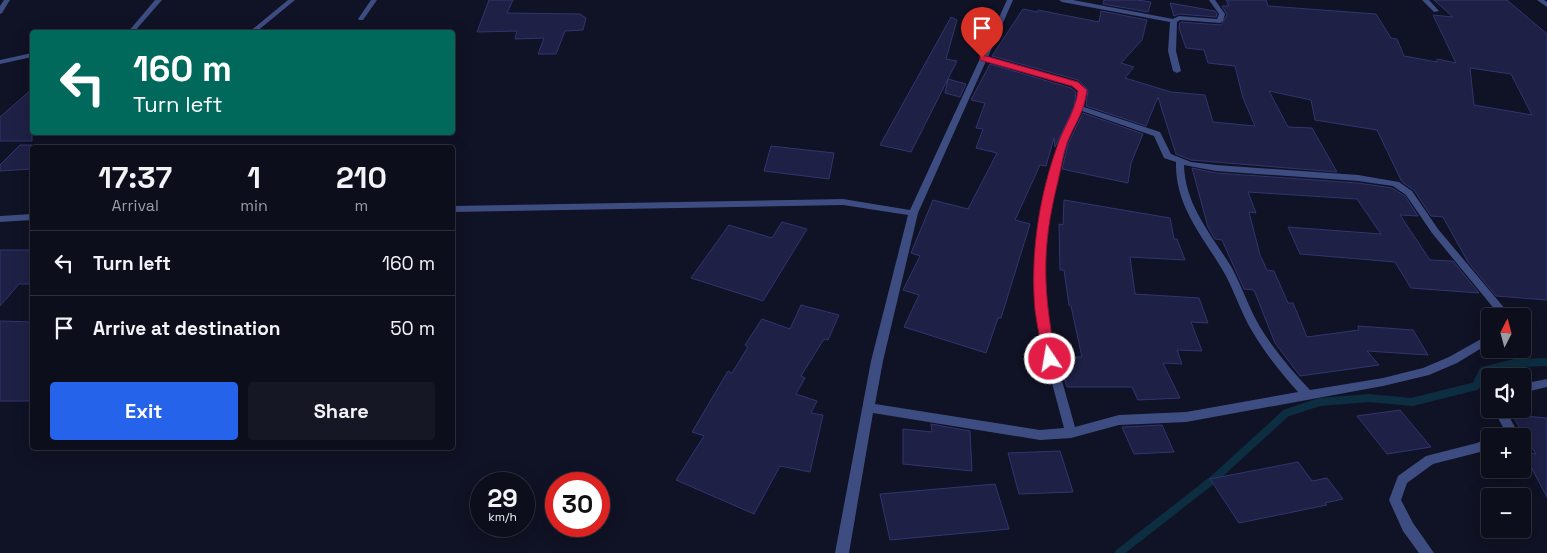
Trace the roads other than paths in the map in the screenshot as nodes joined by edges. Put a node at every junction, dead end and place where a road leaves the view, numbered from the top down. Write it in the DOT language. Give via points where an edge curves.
graph roads {
  1 [pos="7,0"];
  2 [pos="159,0"];
  3 [pos="292,0"];
  4 [pos="374,0"];
  5 [pos="1010,0"];
  6 [pos="1062,0"];
  7 [pos="1212,0"];
  8 [pos="1425,0"];
  9 [pos="1540,0"];
  10 [pos="1547,5"];
  11 [pos="1436,11"];
  12 [pos="0,12"];
  13 [pos="361,19"];
  14 [pos="1174,20"];
  15 [pos="133,30"];
  16 [pos="254,30"];
  17 [pos="30,55"];
  18 [pos="982,58"];
  19 [pos="0,62"];
  20 [pos="1177,71"];
  21 [pos="1080,108"];
  22 [pos="1180,161"];
  23 [pos="455,209"];
  24 [pos="913,213"];
  25 [pos="30,217"];
  26 [pos="0,219"];
  27 [pos="1499,308"];
  28 [pos="1481,343"];
  29 [pos="1547,383"];
  30 [pos="1531,387"];
  31 [pos="1307,395"];
  32 [pos="869,408"];
  33 [pos="1071,433"];
  34 [pos="1481,446"];
  35 [pos="842,553"];
  36 [pos="1427,553"];
  1 -- 12 [label="street"];
  2 -- 15 [label="street"];
  3 -- 16 [label="street"];
  4 -- 13 [label="street"];
  5 -- 18 [label="street"];
  6 -- 14 [label="street"];
  7 -- 14 [label="street" via="1221,10 1220,21"];
  8 -- 11 [label="street"];
  9 -- 10 [label="street"];
  14 -- 20 [label="street" via="1172,51"];
  17 -- 19 [label="street"];
  18 -- 21 [label="street" via="1075,84 1082,90"];
  18 -- 24 [label="street"];
  21 -- 22 [label="street" via="1157,134 1167,156"];
  21 -- 33 [label="street" via="1062,143 1045,214 1039,259 1046,342"];
  22 -- 27 [label="street" via="1216,168 1358,178 1396,184 1408,193"];
  22 -- 31 [label="street" via="1180,178 1189,208 1227,268 1256,329 1282,367"];
  23 -- 24 [label="street" via="843,202"];
  24 -- 32 [label="street" via="877,361"];
  25 -- 26 [label="street"];
  28 -- 31 [label="street" via="1425,372"];
  29 -- 30 [label="street"];
  31 -- 33 [label="street" via="1186,417 1119,420"];
  32 -- 33 [label="street" via="1040,435"];
  32 -- 35 [label="street"];
  34 -- 36 [label="street" via="1430,460 1402,480 1396,500 1408,527"];
}
